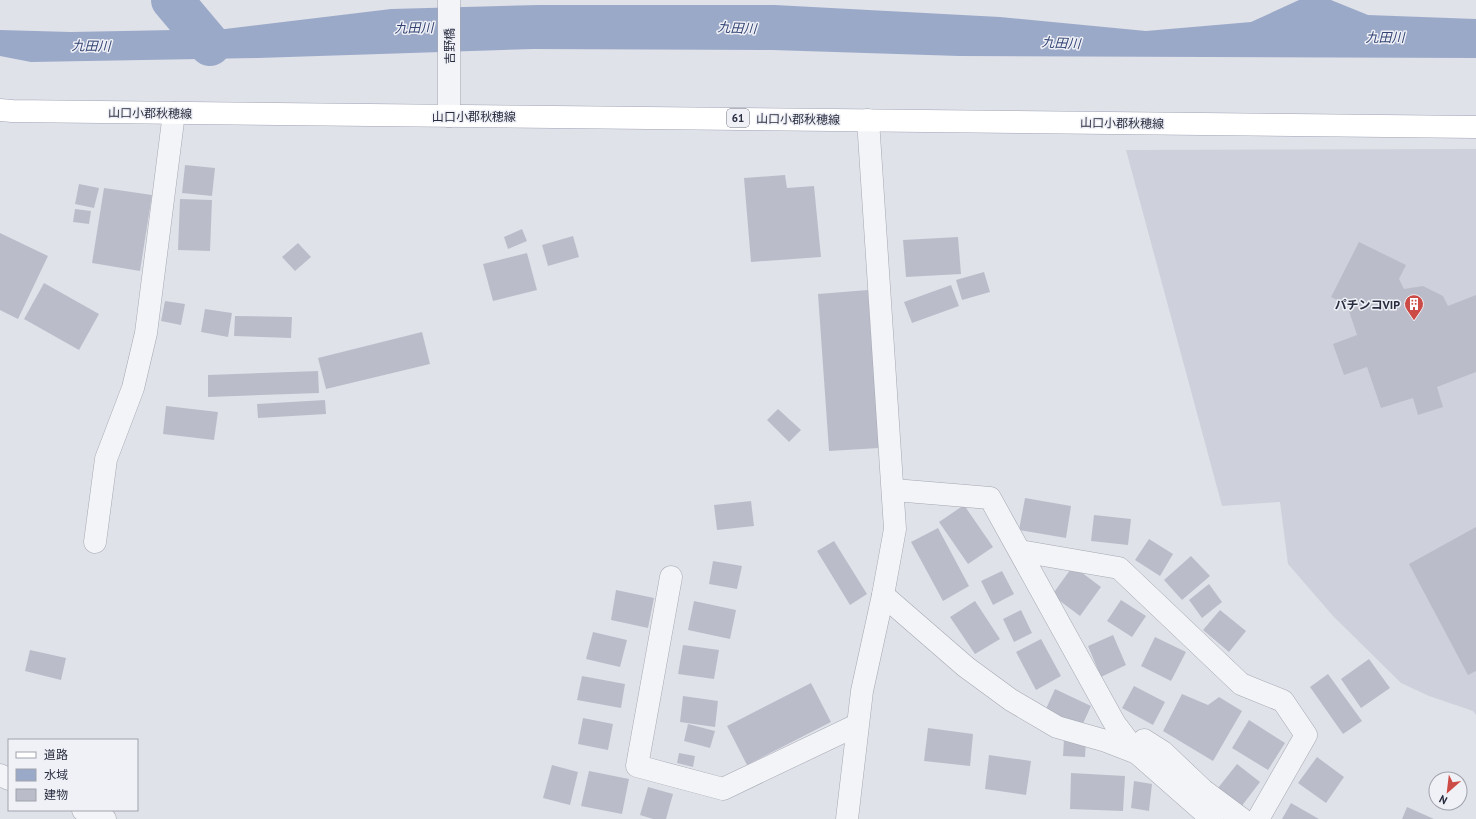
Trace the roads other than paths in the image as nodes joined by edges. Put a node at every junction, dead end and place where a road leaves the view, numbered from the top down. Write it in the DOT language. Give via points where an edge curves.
graph roads {
  1 [pos="449,0"];
  2 [pos="0,110"];
  3 [pos="174,113"];
  4 [pos="449,116"];
  5 [pos="868,120"];
  6 [pos="1476,126"];
  7 [pos="894,490"];
  8 [pos="95,542"];
  9 [pos="1020,551"];
  10 [pos="671,577"];
  11 [pos="884,595"];
  12 [pos="857,725"];
  13 [pos="1137,753"];
  14 [pos="85,811"];
  15 [pos="105,819"];
  16 [pos="847,819"];
  17 [pos="1212,819"];
  18 [pos="1242,819"];
  19 [pos="1258,819"];
  1 -- 4 [label="street, 吉野橋"];
  2 -- 3 [label="main road, 山口小郡秋穂線 / 61"];
  3 -- 4 [label="main road, 山口小郡秋穂線 / 61"];
  3 -- 8 [label="street" via="146,333 133,388 106,459"];
  4 -- 5 [label="main road, 山口小郡秋穂線 / 61"];
  5 -- 6 [label="main road, 山口小郡秋穂線 / 61"];
  5 -- 7 [label="street"];
  7 -- 9 [label="street" via="990,498"];
  7 -- 11 [label="street" via="895,529"];
  9 -- 13 [label="street" via="1115,724"];
  9 -- 19 [label="street" via="1119,568 1241,684 1283,702 1306,735"];
  10 -- 12 [label="street" via="637,766 723,788"];
  11 -- 12 [label="street" via="862,691"];
  11 -- 13 [label="street" via="966,667 1012,700 1057,727"];
  12 -- 16 [label="street"];
  13 -- 17 [label="street"];
  13 -- 18 [label="street" via="1144,740 1163,752 1203,790"];
  14 -- 15 [label="street"];
}
